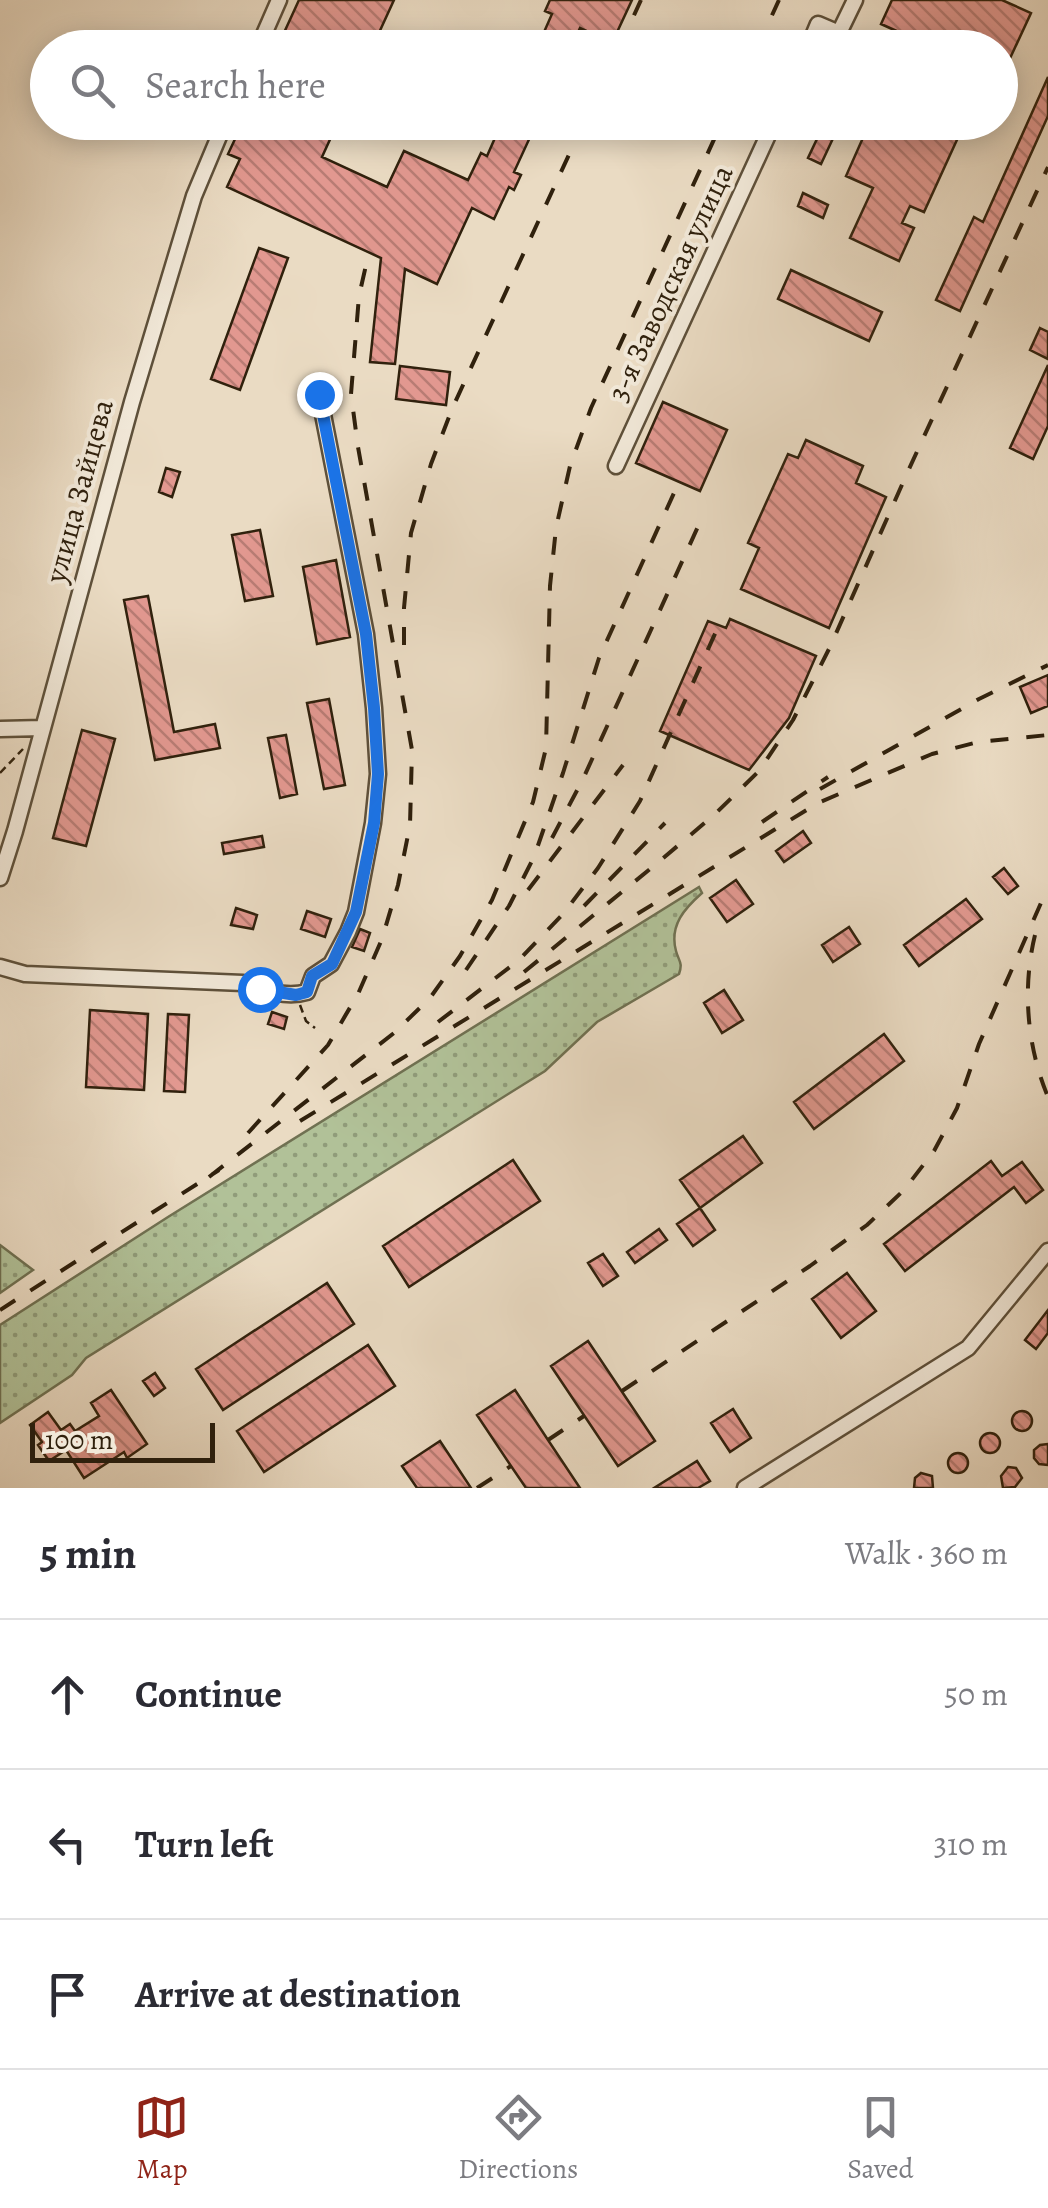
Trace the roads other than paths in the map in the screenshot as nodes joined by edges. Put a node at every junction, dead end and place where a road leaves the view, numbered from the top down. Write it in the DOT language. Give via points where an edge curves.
graph roads {
  1 [pos="278,0"];
  2 [pos="855,0"];
  3 [pos="266,30"];
  4 [pos="840,30"];
  5 [pos="217,140"];
  6 [pos="766,140"];
  7 [pos="319,394"];
  8 [pos="616,466"];
  9 [pos="42,728"];
  10 [pos="0,729"];
  11 [pos="0,878"];
  12 [pos="0,967"];
  13 [pos="1048,1251"];
  14 [pos="745,1488"];
  1 -- 3 [label="street"];
  2 -- 4 [label="street"];
  5 -- 9 [label="street, улица Зайцева" via="132,402"];
  6 -- 8 [label="street, 3-я Заводская улица"];
  7 -- 12 [label="street" via="366,634 378,774 352,922 332,964 296,995 244,983 25,974"];
  9 -- 10 [label="street"];
  9 -- 11 [label="street, улица Зайцева"];
  13 -- 14 [label="street" via="968,1348"];
}
